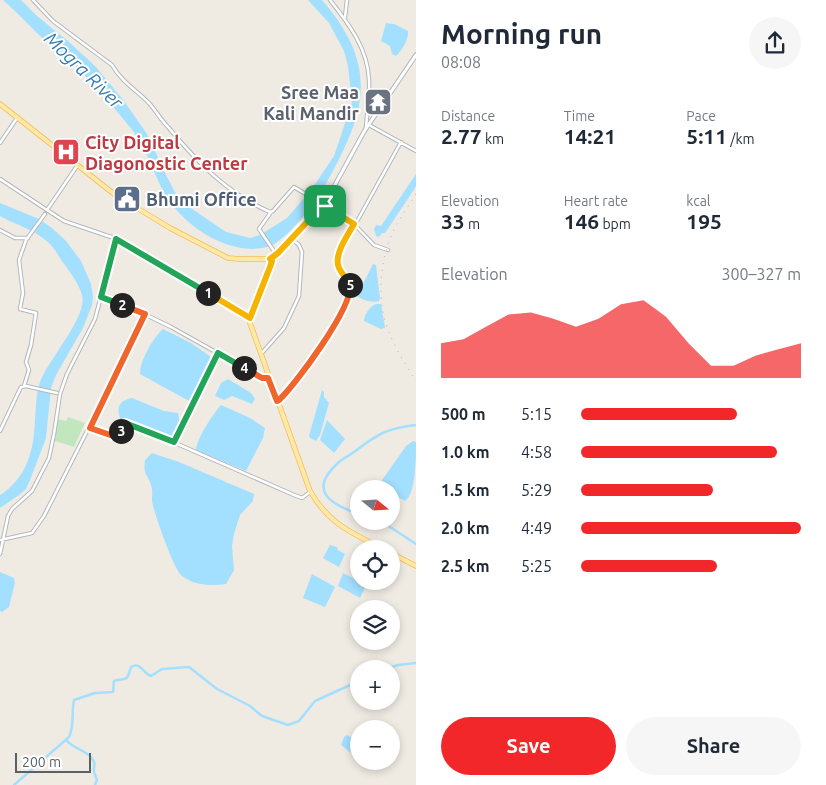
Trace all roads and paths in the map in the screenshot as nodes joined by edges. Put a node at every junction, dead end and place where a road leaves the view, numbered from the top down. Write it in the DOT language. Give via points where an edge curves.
graph roads {
  1 [pos="33,0"];
  2 [pos="330,0"];
  3 [pos="347,0"];
  4 [pos="344,19"];
  5 [pos="416,55"];
  6 [pos="0,104"];
  7 [pos="17,118"];
  8 [pos="369,125"];
  9 [pos="365,130"];
  10 [pos="401,142"];
  11 [pos="0,143"];
  12 [pos="416,151"];
  13 [pos="77,166"];
  14 [pos="0,179"];
  15 [pos="323,204"];
  16 [pos="46,212"];
  17 [pos="271,212"];
  18 [pos="354,224"];
  19 [pos="0,230"];
  20 [pos="28,238"];
  21 [pos="116,239"];
  22 [pos="292,239"];
  23 [pos="388,250"];
  24 [pos="276,255"];
  25 [pos="270,259"];
  26 [pos="101,297"];
  27 [pos="145,314"];
  28 [pos="250,318"];
  29 [pos="218,353"];
  30 [pos="261,354"];
  31 [pos="268,378"];
  32 [pos="24,386"];
  33 [pos="57,393"];
  34 [pos="277,401"];
  35 [pos="90,428"];
  36 [pos="0,431"];
  37 [pos="174,442"];
  38 [pos="310,492"];
  39 [pos="366,540"];
  40 [pos="2,541"];
  41 [pos="0,554"];
  42 [pos="400,558"];
  43 [pos="416,566"];
  1 -- 17 [label="street" via="70,36 112,64 213,176"];
  2 -- 4 [label="street"];
  3 -- 4 [label="street"];
  4 -- 9 [label="street" via="362,48 368,65"];
  5 -- 8 [label="main road"];
  6 -- 7 [label="main road"];
  7 -- 11 [label="street"];
  7 -- 13 [label="main road"];
  8 -- 9 [label="main road"];
  8 -- 10 [label="street"];
  9 -- 15 [label="main road"];
  10 -- 12 [label="street"];
  10 -- 18 [label="street"];
  13 -- 16 [label="street"];
  13 -- 25 [label="main road" via="133,207 224,256 239,260"];
  14 -- 16 [label="street"];
  15 -- 17 [label="street" via="294,187"];
  15 -- 18 [label="street"];
  15 -- 22 [label="main road"];
  16 -- 20 [label="street"];
  16 -- 21 [label="street"];
  17 -- 24 [label="street" via="259,228"];
  18 -- 23 [label="street" via="374,244"];
  18 -- 34 [label="street" via="338,259 339,268 350,287 347,297 319,348"];
  19 -- 20 [label="street" via="15,238"];
  20 -- 32 [label="street" via="19,260 20,310 36,313"];
  21 -- 26 [label="street"];
  21 -- 28 [label="street"];
  22 -- 24 [label="main road"];
  22 -- 30 [label="street" via="302,252 299,296 284,328"];
  24 -- 25 [label="main road"];
  25 -- 28 [label="main road" via="270,267"];
  26 -- 27 [label="street"];
  26 -- 40 [label="street" via="93,324 60,394 52,446 44,469 32,491 12,509"];
  27 -- 29 [label="street"];
  27 -- 35 [label="street"];
  28 -- 30 [label="main road"];
  29 -- 31 [label="street" via="262,378"];
  29 -- 37 [label="street"];
  30 -- 31 [label="main road"];
  31 -- 34 [label="main road"];
  32 -- 33 [label="street"];
  32 -- 36 [label="street"];
  34 -- 38 [label="main road"];
  35 -- 37 [label="street" via="119,438 125,423"];
  35 -- 40 [label="street" via="59,491 35,530"];
  37 -- 38 [label="street" via="302,498"];
  38 -- 39 [label="main road" via="331,520"];
  40 -- 41 [label="street"];
  42 -- 43 [label="main road"];
}
